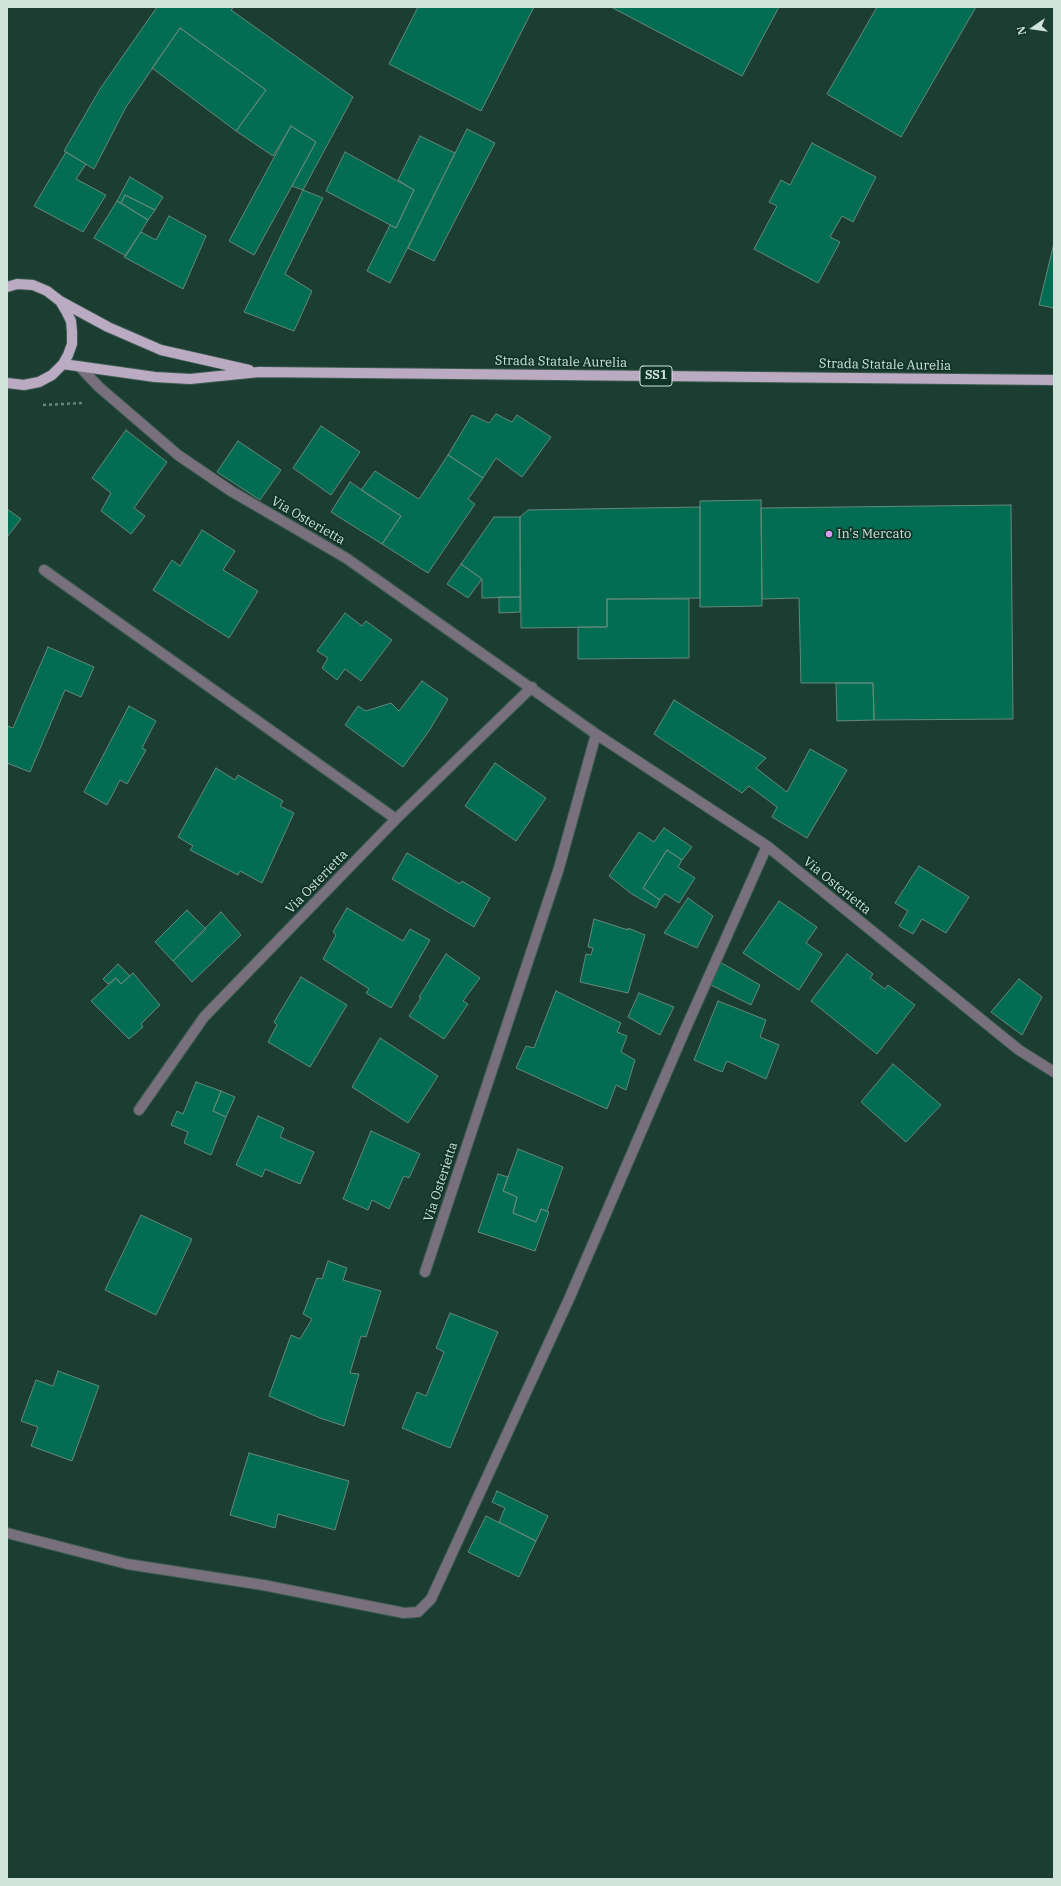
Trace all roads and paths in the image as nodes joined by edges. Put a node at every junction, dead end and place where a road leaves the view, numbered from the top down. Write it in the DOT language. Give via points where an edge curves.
graph roads {
  1 [pos="7,287"];
  2 [pos="60,301"];
  3 [pos="63,364"];
  4 [pos="80,367"];
  5 [pos="259,372"];
  6 [pos="1054,380"];
  7 [pos="7,383"];
  8 [pos="116,401"];
  9 [pos="37,406"];
  10 [pos="44,570"];
  11 [pos="532,687"];
  12 [pos="596,734"];
  13 [pos="396,819"];
  14 [pos="767,846"];
  15 [pos="1054,1072"];
  16 [pos="139,1110"];
  17 [pos="425,1272"];
  18 [pos="7,1533"];
  1 -- 2 [label="main road" via="17,284 33,285"];
  2 -- 3 [label="main road" via="71,321 72,332 72,344"];
  2 -- 5 [label="main road" via="108,327 161,350"];
  3 -- 4 [label="main road"];
  3 -- 7 [label="main road" via="52,375 39,382 24,385"];
  4 -- 5 [label="main road" via="190,379"];
  4 -- 8 [label="street, Via Osterietta"];
  5 -- 6 [label="main road, Strada Statale Aurelia / SS1"];
  8 -- 9 [label="path"];
  8 -- 11 [label="street, Via Osterietta" via="178,456 231,491 346,558"];
  10 -- 13 [label="street"];
  11 -- 12 [label="street, Via Osterietta"];
  11 -- 13 [label="street, Via Osterietta"];
  12 -- 14 [label="street, Via Osterietta"];
  12 -- 17 [label="street, Via Osterietta" via="559,868"];
  13 -- 16 [label="street, Via Osterietta" via="204,1018"];
  14 -- 15 [label="street, Via Osterietta" via="1019,1050"];
  14 -- 18 [label="street" via="569,1299 431,1598 418,1612 404,1614 263,1585 127,1564"];
}
